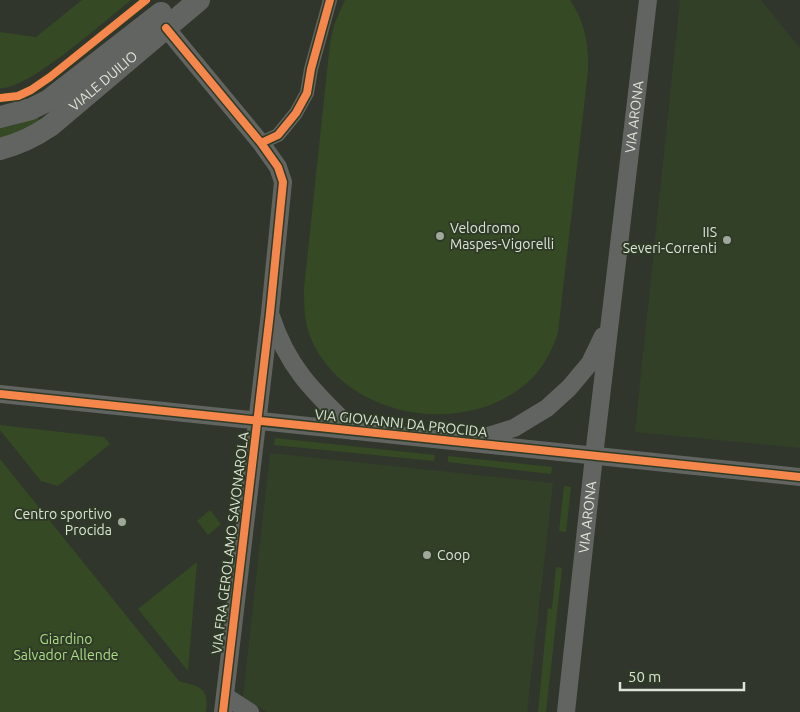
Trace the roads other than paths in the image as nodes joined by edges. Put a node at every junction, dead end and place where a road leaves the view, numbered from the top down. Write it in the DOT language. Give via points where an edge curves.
graph roads {
  1 [pos="178,0"];
  2 [pos="199,0"];
  3 [pos="330,0"];
  4 [pos="648,0"];
  5 [pos="166,28"];
  6 [pos="0,117"];
  7 [pos="261,143"];
  8 [pos="0,149"];
  9 [pos="270,313"];
  10 [pos="610,323"];
  11 [pos="0,394"];
  12 [pos="257,421"];
  13 [pos="354,431"];
  14 [pos="468,443"];
  15 [pos="594,456"];
  16 [pos="800,477"];
  17 [pos="224,704"];
  18 [pos="250,712"];
  19 [pos="566,712"];
  1 -- 6 [label="street, VIALE DUILIO" via="49,100"];
  2 -- 5 [label="street, VIALE DUILIO"];
  3 -- 7 [label="street" via="307,93 296,114 278,135"];
  4 -- 10 [label="street, VIA ARONA"];
  5 -- 7 [label="street, VIA FRA GEROLAMO SAVONAROLA"];
  5 -- 8 [label="street, VIALE DUILIO" via="50,126 27,140"];
  7 -- 9 [label="street, VIA FRA GEROLAMO SAVONAROLA" via="278,167 282,182"];
  9 -- 12 [label="street, VIA FRA GEROLAMO SAVONAROLA"];
  9 -- 13 [label="street, VIA FRA GEROLAMO SAVONAROLA" via="279,340 298,373"];
  10 -- 14 [label="street, VIA ARONA" via="590,363 547,408 514,428"];
  10 -- 15 [label="street, VIA ARONA"];
  11 -- 12 [label="street, VIA GIOVANNI DA PROCIDA"];
  12 -- 13 [label="street, VIA GIOVANNI DA PROCIDA"];
  12 -- 17 [label="street, VIA FRA GEROLAMO SAVONAROLA"];
  13 -- 14 [label="street, VIA GIOVANNI DA PROCIDA"];
  14 -- 15 [label="street, VIA GIOVANNI DA PROCIDA"];
  15 -- 16 [label="street, VIA GIOVANNI DA PROCIDA"];
  15 -- 19 [label="street, VIA ARONA"];
  17 -- 18 [label="street"];
}
